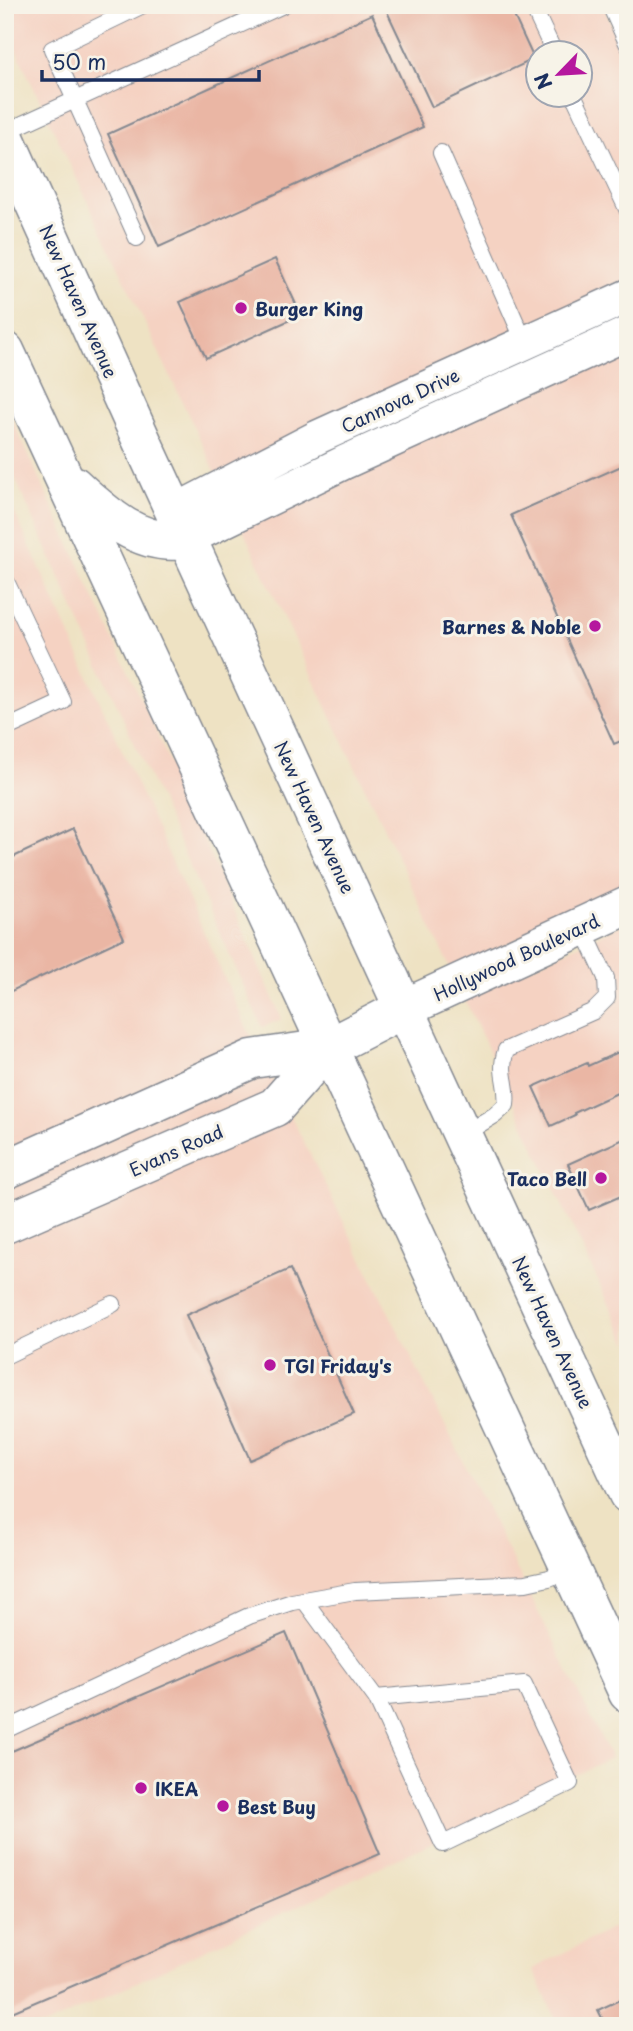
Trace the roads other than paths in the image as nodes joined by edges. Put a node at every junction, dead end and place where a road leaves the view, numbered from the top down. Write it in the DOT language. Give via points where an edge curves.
graph roads {
  1 [pos="144,5"];
  2 [pos="283,5"];
  3 [pos="532,5"];
  4 [pos="610,5"];
  5 [pos="547,38"];
  6 [pos="628,44"];
  7 [pos="75,101"];
  8 [pos="580,108"];
  9 [pos="5,132"];
  10 [pos="5,138"];
  11 [pos="441,153"];
  12 [pos="628,211"];
  13 [pos="137,238"];
  14 [pos="628,296"];
  15 [pos="628,333"];
  16 [pos="525,343"];
  17 [pos="5,351"];
  18 [pos="62,474"];
  19 [pos="181,525"];
  20 [pos="5,579"];
  21 [pos="5,729"];
  22 [pos="628,905"];
  23 [pos="582,926"];
  24 [pos="403,1009"];
  25 [pos="327,1048"];
  26 [pos="462,1135"];
  27 [pos="5,1170"];
  28 [pos="5,1224"];
  29 [pos="113,1304"];
  30 [pos="5,1356"];
  31 [pos="628,1494"];
  32 [pos="571,1569"];
  33 [pos="304,1600"];
  34 [pos="628,1693"];
  35 [pos="376,1698"];
  36 [pos="5,1730"];
  1 -- 7 [label="lane" via="52,50"];
  2 -- 7 [label="lane"];
  3 -- 5 [label="lane"];
  4 -- 6 [label="lane"];
  7 -- 9 [label="lane"];
  7 -- 13 [label="lane"];
  8 -- 12 [label="lane"];
  10 -- 19 [label="main road, New Haven Avenue"];
  11 -- 16 [label="lane"];
  14 -- 16 [label="street, Cannova Drive"];
  15 -- 19 [label="street, Cannova Drive" via="345,461"];
  16 -- 19 [label="street, Cannova Drive" via="318,437"];
  17 -- 18 [label="main road"];
  18 -- 19 [label="main road" via="126,527 160,541"];
  18 -- 25 [label="main road"];
  19 -- 24 [label="main road, New Haven Avenue"];
  20 -- 21 [label="lane" via="63,702"];
  22 -- 23 [label="main road, Hollywood Boulevard"];
  23 -- 24 [label="main road, Hollywood Boulevard"];
  23 -- 26 [label="lane" via="606,978 607,998 594,1011 506,1050 502,1063 506,1105"];
  24 -- 25 [label="main road, Evans Road"];
  24 -- 26 [label="main road, New Haven Avenue"];
  25 -- 27 [label="main road, Evans Road" via="252,1059"];
  25 -- 28 [label="main road, Evans Road" via="275,1107"];
  25 -- 32 [label="main road"];
  26 -- 31 [label="main road, New Haven Avenue"];
  29 -- 30 [label="lane"];
  32 -- 33 [label="lane" via="526,1583 355,1591"];
  32 -- 34 [label="main road"];
  33 -- 35 [label="lane"];
  33 -- 36 [label="lane" via="249,1616"];
  35 -- 35 [label="lane" via="524,1684 570,1783 443,1844"];
}
